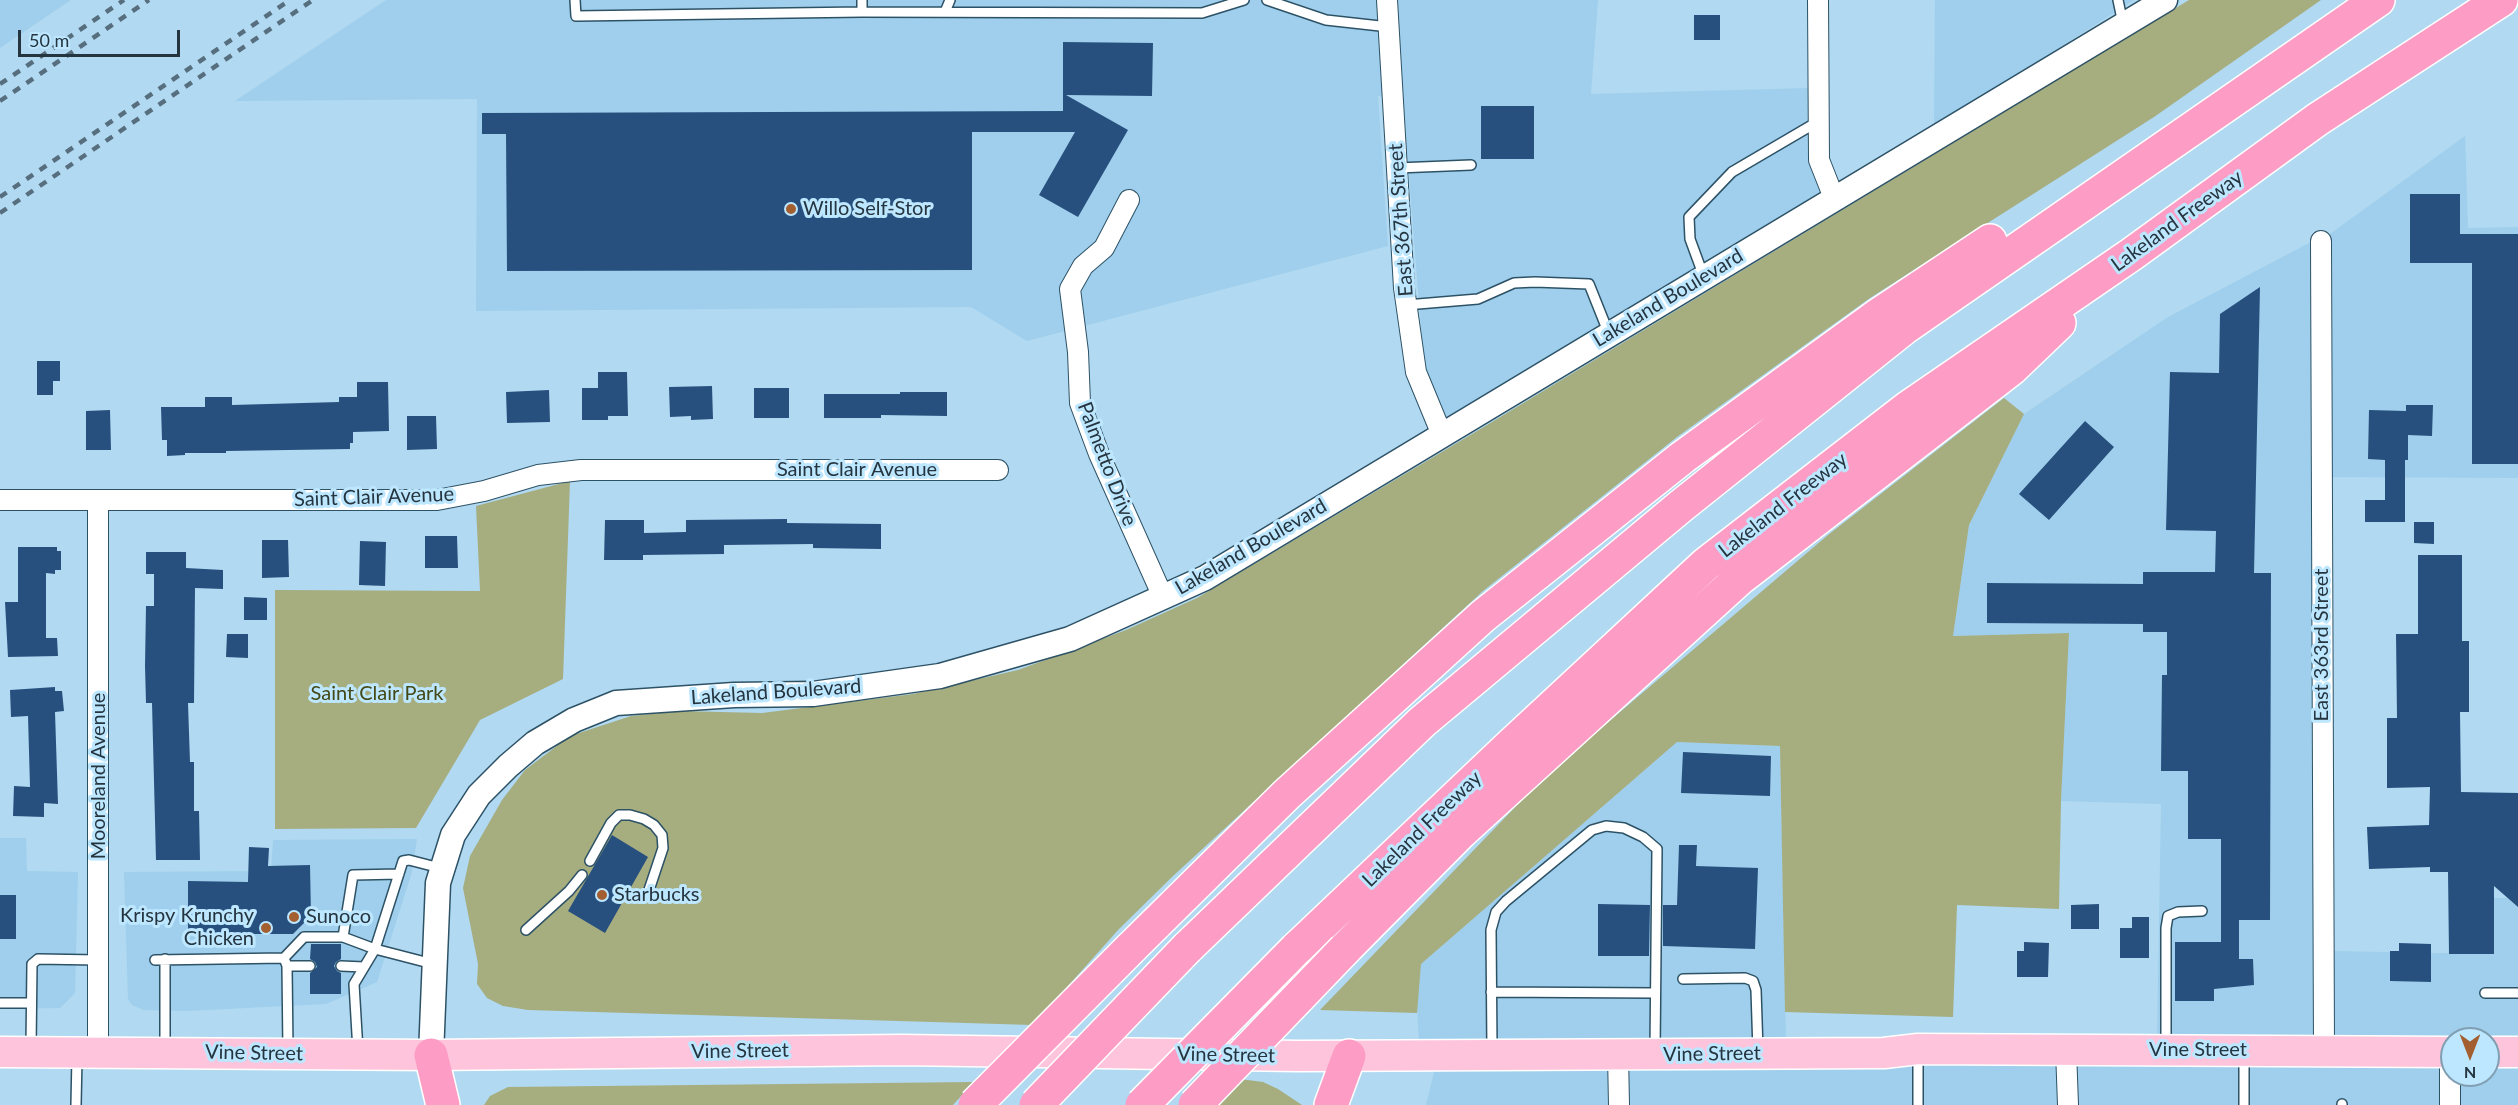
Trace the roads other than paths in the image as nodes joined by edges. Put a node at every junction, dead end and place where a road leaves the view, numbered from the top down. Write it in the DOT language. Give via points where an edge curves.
graph roads {
  1 [pos="575,0"];
  2 [pos="862,0"];
  3 [pos="950,0"];
  4 [pos="1267,0"];
  5 [pos="1387,0"];
  6 [pos="1818,0"];
  7 [pos="2118,0"];
  8 [pos="2165,0"];
  9 [pos="2378,0"];
  10 [pos="2502,0"];
  11 [pos="1239,1"];
  12 [pos="862,12"];
  13 [pos="945,12"];
  14 [pos="2123,25"];
  15 [pos="1389,27"];
  16 [pos="2220,109"];
  17 [pos="1819,121"];
  18 [pos="1471,165"];
  19 [pos="1397,168"];
  20 [pos="1834,198"];
  21 [pos="1129,200"];
  22 [pos="2321,241"];
  23 [pos="2132,254"];
  24 [pos="1704,277"];
  25 [pos="1406,305"];
  26 [pos="1609,334"];
  27 [pos="1442,435"];
  28 [pos="998,470"];
  29 [pos="0,500"];
  30 [pos="98,501"];
  31 [pos="1163,597"];
  32 [pos="590,861"];
  33 [pos="442,869"];
  34 [pos="399,874"];
  35 [pos="582,875"];
  36 [pos="648,892"];
  37 [pos="2202,911"];
  38 [pos="526,930"];
  39 [pos="343,937"];
  40 [pos="375,949"];
  41 [pos="98,960"];
  42 [pos="286,962"];
  43 [pos="435,965"];
  44 [pos="310,966"];
  45 [pos="341,966"];
  46 [pos="364,967"];
  47 [pos="1683,979"];
  48 [pos="1491,992"];
  49 [pos="1655,993"];
  50 [pos="2486,993"];
  51 [pos="2518,993"];
  52 [pos="0,1003"];
  53 [pos="32,1003"];
  54 [pos="1918,1049"];
  55 [pos="2066,1050"];
  56 [pos="2166,1050"];
  57 [pos="2244,1050"];
  58 [pos="2324,1050"];
  59 [pos="0,1052"];
  60 [pos="31,1052"];
  61 [pos="88,1052"];
  62 [pos="165,1052"];
  63 [pos="2440,1052"];
  64 [pos="2500,1052"];
  65 [pos="2518,1052"];
  66 [pos="1758,1053"];
  67 [pos="288,1054"];
  68 [pos="358,1054"];
  69 [pos="1618,1054"];
  70 [pos="1655,1054"];
  71 [pos="431,1055"];
  72 [pos="1492,1055"];
  73 [pos="1349,1056"];
  74 [pos="2450,1087"];
  75 [pos="76,1105"];
  76 [pos="425,1105"];
  77 [pos="443,1105"];
  78 [pos="975,1105"];
  79 [pos="1036,1105"];
  80 [pos="1142,1105"];
  81 [pos="1196,1105"];
  82 [pos="1331,1105"];
  83 [pos="1357,1105"];
  84 [pos="1619,1105"];
  85 [pos="1918,1105"];
  86 [pos="2068,1105"];
  87 [pos="2244,1105"];
  88 [pos="2450,1105"];
  1 -- 12 [label="lane" via="576,16"];
  2 -- 12 [label="lane"];
  3 -- 13 [label="lane"];
  4 -- 15 [label="lane" via="1326,20"];
  5 -- 15 [label="street, East 367th Street"];
  6 -- 17 [label="street"];
  7 -- 14 [label="lane"];
  8 -- 14 [label="street, Lakeland Boulevard"];
  9 -- 16 [label="highway"];
  10 -- 23 [label="highway, Lakeland Freeway" via="2318,120"];
  11 -- 13 [label="lane" via="1202,13"];
  12 -- 13 [label="lane"];
  14 -- 20 [label="street, Lakeland Boulevard"];
  15 -- 19 [label="street, East 367th Street"];
  16 -- 78 [label="highway, bridge" via="2075,184 1877,316 1683,457 1483,616 1287,794"];
  16 -- 79 [label="highway, bridge" via="1904,328 1422,722 1187,948"];
  17 -- 20 [label="street" via="1819,160"];
  17 -- 24 [label="lane" via="1732,171 1689,217 1690,239"];
  18 -- 19 [label="lane"];
  19 -- 25 [label="street, East 367th Street"];
  20 -- 24 [label="street, Lakeland Boulevard"];
  21 -- 31 [label="street, Palmetto Drive" via="1104,248 1083,266 1070,289 1080,403"];
  22 -- 58 [label="street, East 363rd Street"];
  23 -- 80 [label="highway, Lakeland Freeway, bridge" via="1908,407 1706,564 1296,949"];
  23 -- 81 [label="highway, bridge" via="2011,369 1739,579 1461,832"];
  24 -- 26 [label="street, Lakeland Boulevard"];
  25 -- 26 [label="lane" via="1478,299 1514,284 1589,284"];
  25 -- 27 [label="street, East 367th Street" via="1416,372"];
  26 -- 27 [label="street, Lakeland Boulevard"];
  27 -- 31 [label="street, Lakeland Boulevard" via="1205,578"];
  28 -- 30 [label="street, Saint Clair Avenue" via="581,470 538,475 437,500"];
  29 -- 30 [label="street, Saint Clair Avenue"];
  30 -- 41 [label="street, Mooreland Avenue"];
  31 -- 33 [label="street, Lakeland Boulevard" via="1070,639 940,676 813,694 616,703 564,726 535,743 508,766 478,795 453,836"];
  32 -- 36 [label="lane" via="610,823 620,815 644,819 662,835 663,848"];
  33 -- 34 [label="lane" via="409,860 403,861"];
  33 -- 43 [label="street, Lakeland Boulevard"];
  34 -- 39 [label="lane" via="353,875"];
  34 -- 40 [label="lane"];
  35 -- 38 [label="lane"];
  37 -- 56 [label="lane" via="2168,916"];
  39 -- 40 [label="lane"];
  39 -- 42 [label="lane" via="304,937"];
  40 -- 43 [label="lane"];
  40 -- 46 [label="lane"];
  41 -- 53 [label="lane" via="38,959 32,964"];
  41 -- 61 [label="street, Mooreland Avenue"];
  42 -- 44 [label="lane"];
  42 -- 62 [label="lane" via="160,960"];
  42 -- 67 [label="lane"];
  43 -- 71 [label="street, Lakeland Boulevard"];
  45 -- 46 [label="lane"];
  46 -- 68 [label="lane" via="354,984"];
  47 -- 66 [label="lane" via="1753,981"];
  48 -- 49 [label="lane"];
  48 -- 49 [label="lane" via="1491,930 1496,912 1592,830 1606,826 1624,828 1657,849"];
  48 -- 72 [label="lane"];
  49 -- 70 [label="lane"];
  50 -- 51 [label="lane"];
  52 -- 53 [label="lane"];
  53 -- 60 [label="lane"];
  54 -- 55 [label="main road, Vine Street"];
  54 -- 66 [label="main road, Vine Street" via="1884,1053"];
  54 -- 85 [label="lane"];
  55 -- 56 [label="main road, Vine Street"];
  55 -- 86 [label="street"];
  56 -- 57 [label="main road, Vine Street"];
  57 -- 58 [label="main road, Vine Street"];
  57 -- 87 [label="lane"];
  58 -- 63 [label="main road, Vine Street"];
  59 -- 60 [label="main road, Vine Street"];
  60 -- 61 [label="main road, Vine Street"];
  61 -- 62 [label="main road, Vine Street"];
  61 -- 75 [label="lane"];
  62 -- 67 [label="main road, Vine Street"];
  64 -- 65 [label="main road"];
  66 -- 70 [label="main road, Vine Street"];
  67 -- 68 [label="main road, Vine Street"];
  68 -- 71 [label="main road, Vine Street"];
  69 -- 70 [label="main road, Vine Street"];
  69 -- 72 [label="main road, Vine Street"];
  69 -- 84 [label="street"];
  71 -- 73 [label="main road, Vine Street" via="902,1050"];
  71 -- 76 [label="highway"];
  71 -- 77 [label="highway"];
  72 -- 73 [label="main road, Vine Street"];
  73 -- 82 [label="highway"];
  73 -- 83 [label="highway"];
  74 -- 88 [label="street"];
}
